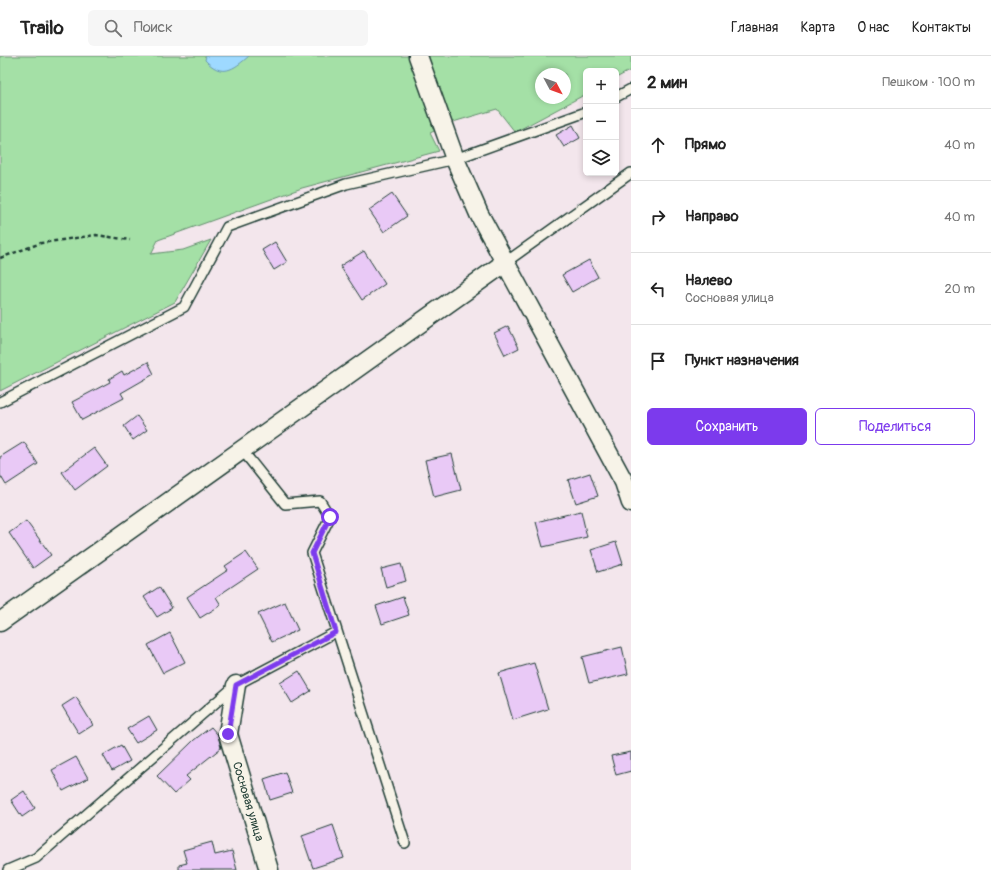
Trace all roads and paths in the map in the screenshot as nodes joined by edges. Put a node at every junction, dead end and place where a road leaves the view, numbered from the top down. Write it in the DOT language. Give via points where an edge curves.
graph roads {
  1 [pos="418,56"];
  2 [pos="631,89"];
  3 [pos="619,95"];
  4 [pos="583,113"];
  5 [pos="455,159"];
  6 [pos="631,173"];
  7 [pos="130,240"];
  8 [pos="0,258"];
  9 [pos="506,262"];
  10 [pos="0,402"];
  11 [pos="242,450"];
  12 [pos="631,503"];
  13 [pos="0,622"];
  14 [pos="336,632"];
  15 [pos="236,685"];
  16 [pos="404,843"];
  17 [pos="8,870"];
  18 [pos="269,870"];
  1 -- 5 [label="street"];
  2 -- 3 [label="lane"];
  4 -- 5 [label="lane"];
  5 -- 9 [label="street" via="479,214"];
  5 -- 10 [label="lane" via="346,184 226,227 184,307"];
  6 -- 9 [label="lane"];
  7 -- 8 [label="path" via="96,235 41,242"];
  9 -- 11 [label="street"];
  9 -- 12 [label="street" via="624,482"];
  11 -- 13 [label="street"];
  11 -- 14 [label="lane" via="285,504 320,501 330,517 312,553"];
  14 -- 15 [label="lane"];
  14 -- 16 [label="lane"];
  15 -- 17 [label="lane" via="36,858"];
  15 -- 18 [label="street, Сосновая улица" via="228,734"];
}
